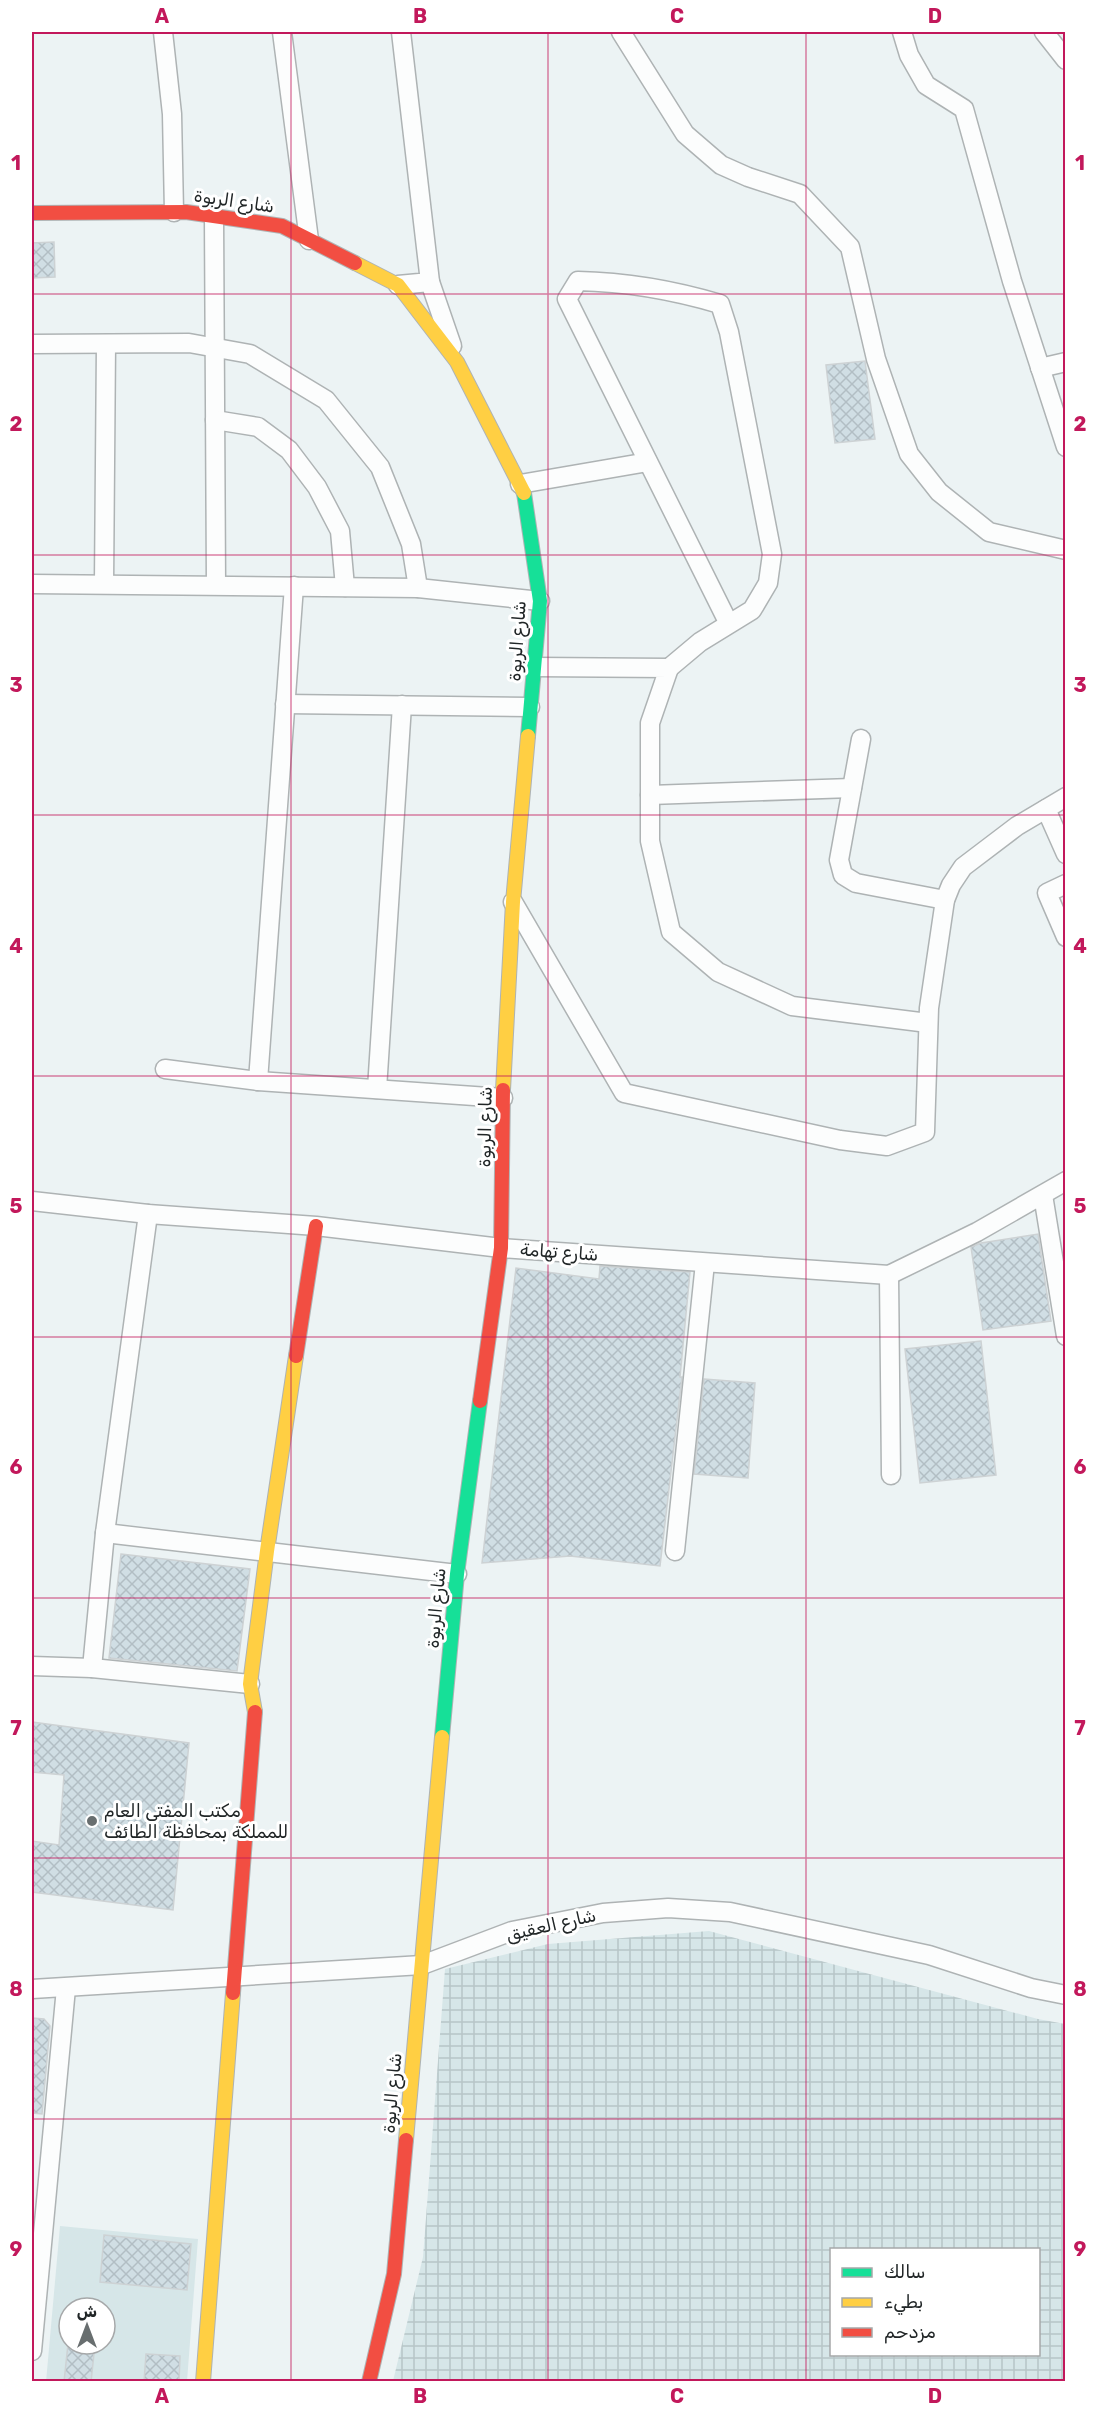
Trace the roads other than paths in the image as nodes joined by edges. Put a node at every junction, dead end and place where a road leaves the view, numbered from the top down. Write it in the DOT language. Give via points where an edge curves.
graph roads {
  1 [pos="163,32"];
  2 [pos="282,32"];
  3 [pos="402,32"];
  4 [pos="621,32"];
  5 [pos="902,32"];
  6 [pos="1044,32"];
  7 [pos="1065,60"];
  8 [pos="174,212"];
  9 [pos="32,213"];
  10 [pos="214,216"];
  11 [pos="309,240"];
  12 [pos="430,282"];
  13 [pos="398,285"];
  14 [pos="32,344"];
  15 [pos="106,344"];
  16 [pos="214,348"];
  17 [pos="457,362"];
  18 [pos="1065,362"];
  19 [pos="1041,368"];
  20 [pos="215,420"];
  21 [pos="1065,447"];
  22 [pos="648,462"];
  23 [pos="520,484"];
  24 [pos="1065,550"];
  25 [pos="32,584"];
  26 [pos="104,584"];
  27 [pos="216,585"];
  28 [pos="294,586"];
  29 [pos="345,587"];
  30 [pos="418,588"];
  31 [pos="540,602"];
  32 [pos="729,624"];
  33 [pos="534,667"];
  34 [pos="669,668"];
  35 [pos="285,704"];
  36 [pos="402,705"];
  37 [pos="530,707"];
  38 [pos="861,739"];
  39 [pos="852,788"];
  40 [pos="650,795"];
  41 [pos="1065,798"];
  42 [pos="1046,809"];
  43 [pos="1065,854"];
  44 [pos="1065,884"];
  45 [pos="945,900"];
  46 [pos="513,902"];
  47 [pos="1065,936"];
  48 [pos="928,1023"];
  49 [pos="165,1069"];
  50 [pos="258,1081"];
  51 [pos="377,1089"];
  52 [pos="503,1098"];
  53 [pos="1065,1181"];
  54 [pos="1043,1195"];
  55 [pos="32,1201"];
  56 [pos="148,1214"];
  57 [pos="316,1226"];
  58 [pos="501,1248"];
  59 [pos="705,1263"];
  60 [pos="889,1275"];
  61 [pos="1065,1336"];
  62 [pos="891,1475"];
  63 [pos="105,1533"];
  64 [pos="267,1551"];
  65 [pos="675,1551"];
  66 [pos="457,1574"];
  67 [pos="32,1666"];
  68 [pos="92,1668"];
  69 [pos="250,1684"];
  70 [pos="422,1965"];
  71 [pos="234,1977"];
  72 [pos="66,1988"];
  73 [pos="32,1989"];
  74 [pos="1065,1995"];
  75 [pos="32,2351"];
  76 [pos="203,2382"];
  77 [pos="369,2382"];
  1 -- 8 [label="street" via="172,114"];
  2 -- 11 [label="street"];
  3 -- 12 [label="street"];
  4 -- 24 [label="street" via="686,134 721,165 800,194 850,247 876,358 909,454 939,492 989,532"];
  5 -- 19 [label="street" via="909,55 926,85 964,109 1012,281"];
  6 -- 7 [label="street"];
  8 -- 9 [label="street, شارع الربوة"];
  8 -- 10 [label="street, شارع الربوة"];
  10 -- 11 [label="street, شارع الربوة" via="282,226"];
  10 -- 16 [label="street"];
  11 -- 13 [label="street, شارع الربوة"];
  12 -- 13 [label="street"];
  12 -- 17 [label="street"];
  13 -- 17 [label="street, شارع الربوة"];
  14 -- 15 [label="street"];
  15 -- 16 [label="street" via="189,343"];
  15 -- 26 [label="street"];
  16 -- 20 [label="street"];
  16 -- 30 [label="street" via="250,354 326,400 380,467 411,544"];
  17 -- 23 [label="street, شارع الربوة"];
  18 -- 19 [label="street"];
  19 -- 21 [label="street"];
  20 -- 27 [label="street"];
  20 -- 29 [label="street" via="258,427 289,450 317,487 340,531"];
  22 -- 23 [label="street"];
  22 -- 32 [label="street"];
  22 -- 32 [label="street" via="567,299 578,281 621,282 720,304 743,399 772,554 768,583 752,610"];
  23 -- 31 [label="street, شارع الربوة"];
  25 -- 26 [label="street"];
  26 -- 27 [label="street"];
  27 -- 28 [label="street"];
  28 -- 29 [label="street"];
  28 -- 35 [label="street"];
  29 -- 30 [label="street"];
  30 -- 31 [label="street"];
  31 -- 33 [label="street, شارع الربوة"];
  32 -- 34 [label="street"];
  33 -- 34 [label="street"];
  33 -- 37 [label="street, شارع الربوة"];
  34 -- 40 [label="street" via="650,723"];
  35 -- 36 [label="street"];
  35 -- 50 [label="street"];
  36 -- 37 [label="street"];
  36 -- 51 [label="street"];
  37 -- 46 [label="street, شارع الربوة"];
  38 -- 39 [label="street"];
  39 -- 40 [label="street"];
  39 -- 45 [label="street" via="839,860 843,875 856,883"];
  40 -- 48 [label="street" via="650,841 671,932 718,972 792,1006"];
  41 -- 42 [label="street"];
  42 -- 43 [label="street"];
  42 -- 45 [label="street" via="1017,825 963,867"];
  44 -- 47 [label="street" via="1047,893"];
  45 -- 48 [label="street"];
  46 -- 48 [label="street" via="624,1093 840,1140 887,1146 925,1131"];
  46 -- 52 [label="street, شارع الربوة"];
  49 -- 50 [label="street"];
  50 -- 51 [label="street"];
  51 -- 52 [label="street"];
  52 -- 58 [label="street, شارع الربوة"];
  53 -- 54 [label="street, شارع تهامة"];
  54 -- 60 [label="street, شارع تهامة"];
  54 -- 61 [label="street"];
  55 -- 56 [label="street, شارع تهامة"];
  56 -- 57 [label="street, شارع تهامة"];
  56 -- 63 [label="street"];
  57 -- 58 [label="street, شارع تهامة"];
  57 -- 64 [label="street"];
  58 -- 59 [label="street, شارع تهامة"];
  58 -- 66 [label="street, شارع الربوة"];
  59 -- 60 [label="street, شارع تهامة"];
  59 -- 65 [label="street"];
  60 -- 62 [label="street"];
  63 -- 64 [label="street"];
  63 -- 68 [label="street"];
  64 -- 66 [label="street"];
  64 -- 69 [label="street"];
  66 -- 70 [label="street, شارع الربوة"];
  67 -- 68 [label="street"];
  68 -- 69 [label="street"];
  69 -- 71 [label="street" via="255,1706"];
  70 -- 71 [label="street, شارع العقيق"];
  70 -- 74 [label="street, شارع العقيق" via="512,1931 603,1913 668,1908 730,1912 929,1955"];
  70 -- 77 [label="street, شارع الربوة" via="394,2274"];
  71 -- 72 [label="street, شارع العقيق"];
  71 -- 76 [label="street"];
  72 -- 73 [label="street, شارع العقيق"];
  72 -- 75 [label="street"];
}
